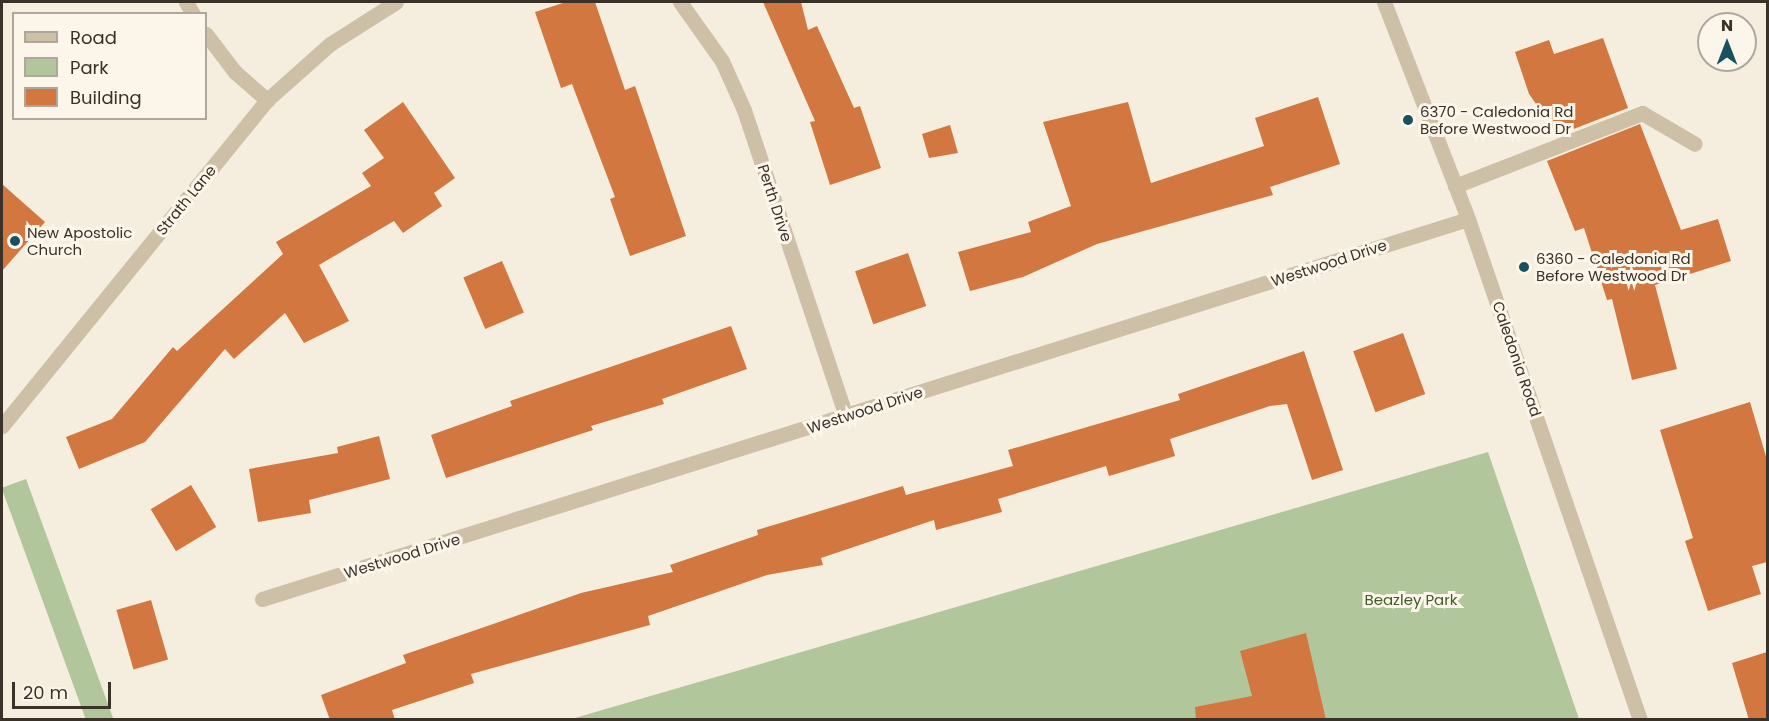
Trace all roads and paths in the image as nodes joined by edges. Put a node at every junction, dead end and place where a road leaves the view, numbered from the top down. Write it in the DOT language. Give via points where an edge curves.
graph roads {
  1 [pos="396,2"];
  2 [pos="680,2"];
  3 [pos="1384,2"];
  4 [pos="207,35"];
  5 [pos="267,100"];
  6 [pos="1695,144"];
  7 [pos="1455,186"];
  8 [pos="1468,219"];
  9 [pos="846,417"];
  10 [pos="2,426"];
  11 [pos="262,599"];
  12 [pos="1640,720"];
  1 -- 5 [label="street, Strath Lane" via="330,44"];
  2 -- 9 [label="street, Perth Drive" via="722,61 744,110"];
  3 -- 7 [label="street, Caledonia Road"];
  4 -- 5 [label="street" via="235,72"];
  5 -- 10 [label="street, Strath Lane"];
  6 -- 7 [label="street" via="1642,113"];
  7 -- 8 [label="street, Caledonia Road"];
  8 -- 9 [label="street, Westwood Drive"];
  8 -- 12 [label="street, Caledonia Road"];
  9 -- 11 [label="street, Westwood Drive"];
}
